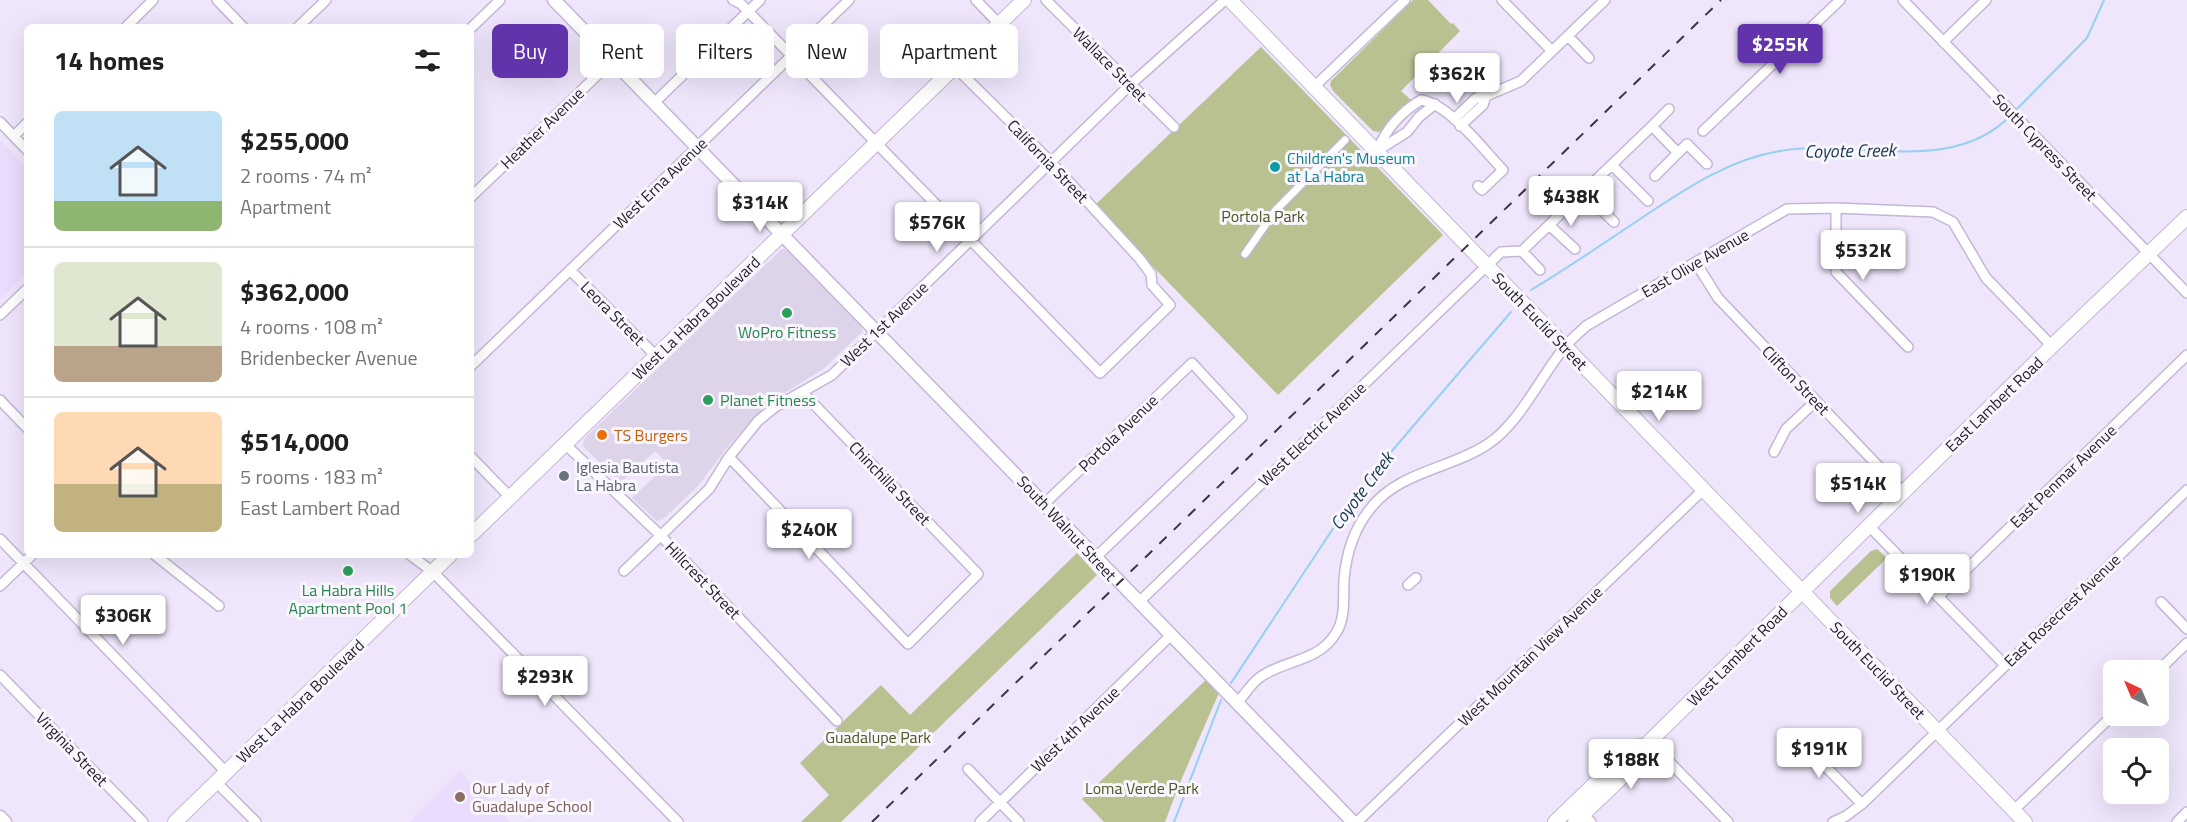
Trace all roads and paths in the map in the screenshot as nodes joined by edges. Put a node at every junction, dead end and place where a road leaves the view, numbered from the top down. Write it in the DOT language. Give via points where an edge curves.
graph roads {
  1 [pos="153,0"];
  2 [pos="216,0"];
  3 [pos="326,0"];
  4 [pos="500,0"];
  5 [pos="554,0"];
  6 [pos="733,0"];
  7 [pos="760,0"];
  8 [pos="849,0"];
  9 [pos="976,0"];
  10 [pos="1024,0"];
  11 [pos="1046,0"];
  12 [pos="1226,0"];
  13 [pos="1230,0"];
  14 [pos="1405,0"];
  15 [pos="1502,0"];
  16 [pos="1605,0"];
  17 [pos="1840,0"];
  18 [pos="1903,0"];
  19 [pos="1986,0"];
  20 [pos="748,12"];
  21 [pos="129,24"];
  22 [pos="240,24"];
  23 [pos="301,24"];
  24 [pos="824,24"];
  25 [pos="999,24"];
  26 [pos="474,25"];
  27 [pos="580,26"];
  28 [pos="1568,36"];
  29 [pos="1943,42"];
  30 [pos="1552,51"];
  31 [pos="786,52"];
  32 [pos="1589,58"];
  33 [pos="786,60"];
  34 [pos="1461,71"];
  35 [pos="594,78"];
  36 [pos="631,78"];
  37 [pos="812,78"];
  38 [pos="944,78"];
  39 [pos="966,78"];
  40 [pos="1130,85"];
  41 [pos="1315,86"];
  42 [pos="1486,96"];
  43 [pos="655,102"];
  44 [pos="1435,104"];
  45 [pos="1669,109"];
  46 [pos="0,122"];
  47 [pos="1457,122"];
  48 [pos="24,126"];
  49 [pos="1652,126"];
  50 [pos="1174,127"];
  51 [pos="1702,131"];
  52 [pos="14,136"];
  53 [pos="1345,140"];
  54 [pos="876,143"];
  55 [pos="698,146"];
  56 [pos="24,147"];
  57 [pos="1377,151"];
  58 [pos="1678,153"];
  59 [pos="1051,162"];
  60 [pos="1707,164"];
  61 [pos="1612,165"];
  62 [pos="1655,176"];
  63 [pos="1478,186"];
  64 [pos="1583,192"];
  65 [pos="474,194"];
  66 [pos="1648,201"];
  67 [pos="1836,208"];
  68 [pos="2187,217"];
  69 [pos="1614,222"];
  70 [pos="1549,225"];
  71 [pos="782,233"];
  72 [pos="970,240"];
  73 [pos="1575,249"];
  74 [pos="1522,251"];
  75 [pos="2149,253"];
  76 [pos="1245,254"];
  77 [pos="1696,263"];
  78 [pos="1486,266"];
  79 [pos="570,270"];
  80 [pos="1540,270"];
  81 [pos="24,292"];
  82 [pos="2187,293"];
  83 [pos="0,315"];
  84 [pos="876,331"];
  85 [pos="2052,346"];
  86 [pos="1564,347"];
  87 [pos="1908,347"];
  88 [pos="2187,355"];
  89 [pos="656,356"];
  90 [pos="474,363"];
  91 [pos="803,393"];
  92 [pos="0,400"];
  93 [pos="1815,401"];
  94 [pos="24,425"];
  95 [pos="565,444"];
  96 [pos="1774,452"];
  97 [pos="729,457"];
  98 [pos="474,460"];
  99 [pos="1703,490"];
  100 [pos="2187,490"];
  101 [pos="1903,492"];
  102 [pos="510,497"];
  103 [pos="1044,504"];
  104 [pos="1869,526"];
  105 [pos="474,532"];
  106 [pos="661,536"];
  107 [pos="0,539"];
  108 [pos="29,558"];
  109 [pos="158,558"];
  110 [pos="414,558"];
  111 [pos="447,558"];
  112 [pos="1095,558"];
  113 [pos="24,563"];
  114 [pos="624,571"];
  115 [pos="433,572"];
  116 [pos="1416,578"];
  117 [pos="1408,585"];
  118 [pos="0,586"];
  119 [pos="1802,592"];
  120 [pos="1938,597"];
  121 [pos="2161,602"];
  122 [pos="1138,603"];
  123 [pos="219,606"];
  124 [pos="2187,629"];
  125 [pos="1171,635"];
  126 [pos="2187,643"];
  127 [pos="2169,660"];
  128 [pos="2005,666"];
  129 [pos="0,675"];
  130 [pos="1238,702"];
  131 [pos="837,721"];
  132 [pos="2103,725"];
  133 [pos="1937,731"];
  134 [pos="1795,735"];
  135 [pos="1648,744"];
  136 [pos="968,769"];
  137 [pos="221,777"];
  138 [pos="1000,802"];
  139 [pos="1862,804"];
  140 [pos="2014,810"];
  141 [pos="2187,812"];
  142 [pos="1581,816"];
  143 [pos="0,817"];
  144 [pos="5,822"];
  145 [pos="143,822"];
  146 [pos="175,822"];
  147 [pos="256,822"];
  148 [pos="678,822"];
  149 [pos="980,822"];
  150 [pos="1019,822"];
  151 [pos="1355,822"];
  152 [pos="1555,822"];
  153 [pos="1728,822"];
  154 [pos="1833,822"];
  155 [pos="2025,822"];
  156 [pos="2177,822"];
  1 -- 21 [label="street"];
  2 -- 22 [label="street"];
  3 -- 23 [label="street"];
  4 -- 26 [label="street"];
  5 -- 27 [label="street, South Walnut Street"];
  6 -- 20 [label="street"];
  7 -- 20 [label="street"];
  8 -- 24 [label="street, West Erna Avenue"];
  9 -- 25 [label="street"];
  10 -- 25 [label="main road, West La Habra Boulevard"];
  11 -- 40 [label="street, Wallace Street"];
  12 -- 40 [label="street, West 1st Avenue"];
  13 -- 41 [label="main road, South Euclid Street"];
  14 -- 41 [label="street"];
  15 -- 30 [label="street"];
  16 -- 28 [label="street"];
  17 -- 51 [label="street"];
  18 -- 29 [label="street, South Cypress Street"];
  19 -- 29 [label="street"];
  20 -- 31 [label="street"];
  20 -- 43 [label="street"];
  28 -- 30 [label="street"];
  28 -- 32 [label="street"];
  29 -- 75 [label="street, South Cypress Street"];
  30 -- 42 [label="street" via="1521,81"];
  33 -- 55 [label="street, West Erna Avenue"];
  34 -- 42 [label="street"];
  35 -- 65 [label="street, Heather Avenue"];
  36 -- 43 [label="street, South Walnut Street"];
  37 -- 54 [label="street"];
  38 -- 54 [label="main road, West La Habra Boulevard"];
  39 -- 59 [label="street, California Street"];
  40 -- 50 [label="street, Wallace Street"];
  40 -- 59 [label="street, West 1st Avenue"];
  41 -- 57 [label="main road, South Euclid Street"];
  42 -- 47 [label="street" via="1483,105"];
  43 -- 55 [label="street, South Walnut Street"];
  44 -- 47 [label="street"];
  44 -- 57 [label="street" via="1407,132"];
  44 -- 57 [label="street" via="1421,100 1416,103 1384,134"];
  45 -- 49 [label="street"];
  46 -- 52 [label="street"];
  47 -- 63 [label="street" via="1503,170 1482,190"];
  48 -- 52 [label="street"];
  49 -- 58 [label="street"];
  49 -- 61 [label="street"];
  52 -- 56 [label="street"];
  53 -- 76 [label="street" via="1275,211"];
  54 -- 71 [label="main road, West La Habra Boulevard"];
  54 -- 72 [label="street"];
  55 -- 71 [label="street, South Walnut Street"];
  55 -- 79 [label="street, West Erna Avenue"];
  57 -- 78 [label="main road, South Euclid Street"];
  58 -- 60 [label="street" via="1687,144"];
  58 -- 62 [label="street"];
  59 -- 72 [label="street, West 1st Avenue"];
  59 -- 72 [label="street, California Street" via="1139,258 1151,274 1152,285 1170,305 1100,373"];
  61 -- 64 [label="street"];
  61 -- 66 [label="street"];
  64 -- 69 [label="street"];
  64 -- 70 [label="street"];
  67 -- 77 [label="street, East Olive Avenue" via="1787,209"];
  67 -- 85 [label="street, East Olive Avenue" via="1933,212 1953,222 1986,278"];
  67 -- 87 [label="street" via="1836,272"];
  68 -- 75 [label="main road, East Lambert Road"];
  70 -- 73 [label="street"];
  70 -- 74 [label="street"];
  71 -- 84 [label="street, South Walnut Street"];
  71 -- 89 [label="main road, West La Habra Boulevard"];
  72 -- 84 [label="street, West 1st Avenue"];
  74 -- 78 [label="street, West Electric Avenue" via="1502,252"];
  74 -- 80 [label="street"];
  75 -- 82 [label="street, South Cypress Street"];
  75 -- 85 [label="main road, East Lambert Road"];
  77 -- 86 [label="street, East Olive Avenue" via="1586,326"];
  77 -- 93 [label="street, Clifton Street" via="1718,298"];
  78 -- 86 [label="main road, South Euclid Street"];
  78 -- 122 [label="street, West Electric Avenue"];
  79 -- 89 [label="street, Leora Street"];
  79 -- 90 [label="street, West Erna Avenue"];
  81 -- 83 [label="street"];
  84 -- 91 [label="street, West 1st Avenue" via="832,375"];
  84 -- 103 [label="street, South Walnut Street"];
  85 -- 101 [label="main road, East Lambert Road"];
  86 -- 99 [label="main road, South Euclid Street"];
  86 -- 130 [label="street, East Olive Avenue" via="1516,416 1489,444 1402,483 1370,509 1346,564 1341,624 1335,635 1313,655 1259,678"];
  88 -- 120 [label="street, East Penmar Avenue"];
  89 -- 95 [label="main road, West La Habra Boulevard"];
  91 -- 97 [label="street, West 1st Avenue" via="766,414"];
  91 -- 97 [label="street, Chinchilla Street" via="978,574 908,644"];
  92 -- 94 [label="street"];
  93 -- 96 [label="street" via="1786,429"];
  93 -- 101 [label="street, Clifton Street"];
  95 -- 102 [label="main road, West La Habra Boulevard"];
  95 -- 106 [label="street, Hillcrest Street"];
  97 -- 106 [label="street, West 1st Avenue" via="709,489"];
  98 -- 102 [label="street"];
  99 -- 119 [label="main road, South Euclid Street"];
  99 -- 151 [label="street, West Mountain View Avenue"];
  100 -- 128 [label="street, East Rosecrest Avenue"];
  101 -- 104 [label="main road, East Lambert Road"];
  102 -- 105 [label="main road, West La Habra Boulevard"];
  103 -- 112 [label="street, South Walnut Street"];
  103 -- 112 [label="street, Portola Avenue" via="1192,363 1242,417"];
  104 -- 119 [label="main road, East Lambert Road"];
  104 -- 120 [label="street"];
  106 -- 114 [label="street, West 1st Avenue"];
  106 -- 131 [label="street, Hillcrest Street"];
  107 -- 113 [label="street"];
  108 -- 113 [label="street"];
  109 -- 123 [label="street"];
  110 -- 115 [label="street"];
  111 -- 115 [label="main road, West La Habra Boulevard"];
  112 -- 122 [label="street, South Walnut Street"];
  113 -- 118 [label="street"];
  113 -- 137 [label="street"];
  115 -- 137 [label="main road, West La Habra Boulevard"];
  115 -- 148 [label="street"];
  116 -- 117 [label="street"];
  119 -- 133 [label="main road, South Euclid Street"];
  119 -- 135 [label="main road, West Lambert Road"];
  120 -- 128 [label="street"];
  121 -- 124 [label="street"];
  122 -- 125 [label="street, South Walnut Street"];
  125 -- 130 [label="street, South Walnut Street"];
  125 -- 138 [label="street, West 4th Avenue"];
  126 -- 127 [label="street"];
  128 -- 133 [label="street, East Rosecrest Avenue"];
  129 -- 145 [label="street, Virginia Street"];
  130 -- 151 [label="street, South Walnut Street"];
  132 -- 140 [label="street"];
  133 -- 139 [label="street, East Rosecrest Avenue"];
  133 -- 140 [label="main road, South Euclid Street"];
  134 -- 139 [label="street"];
  135 -- 142 [label="main road, West Lambert Road" via="1633,747"];
  135 -- 153 [label="street"];
  136 -- 138 [label="street"];
  137 -- 146 [label="main road, West La Habra Boulevard"];
  137 -- 147 [label="street"];
  138 -- 149 [label="street, West 4th Avenue"];
  138 -- 150 [label="street"];
  139 -- 154 [label="street, East Rosecrest Avenue"];
  140 -- 155 [label="main road, South Euclid Street"];
  141 -- 156 [label="street"];
  142 -- 152 [label="main road, West Lambert Road"];
  143 -- 144 [label="street"];
}
